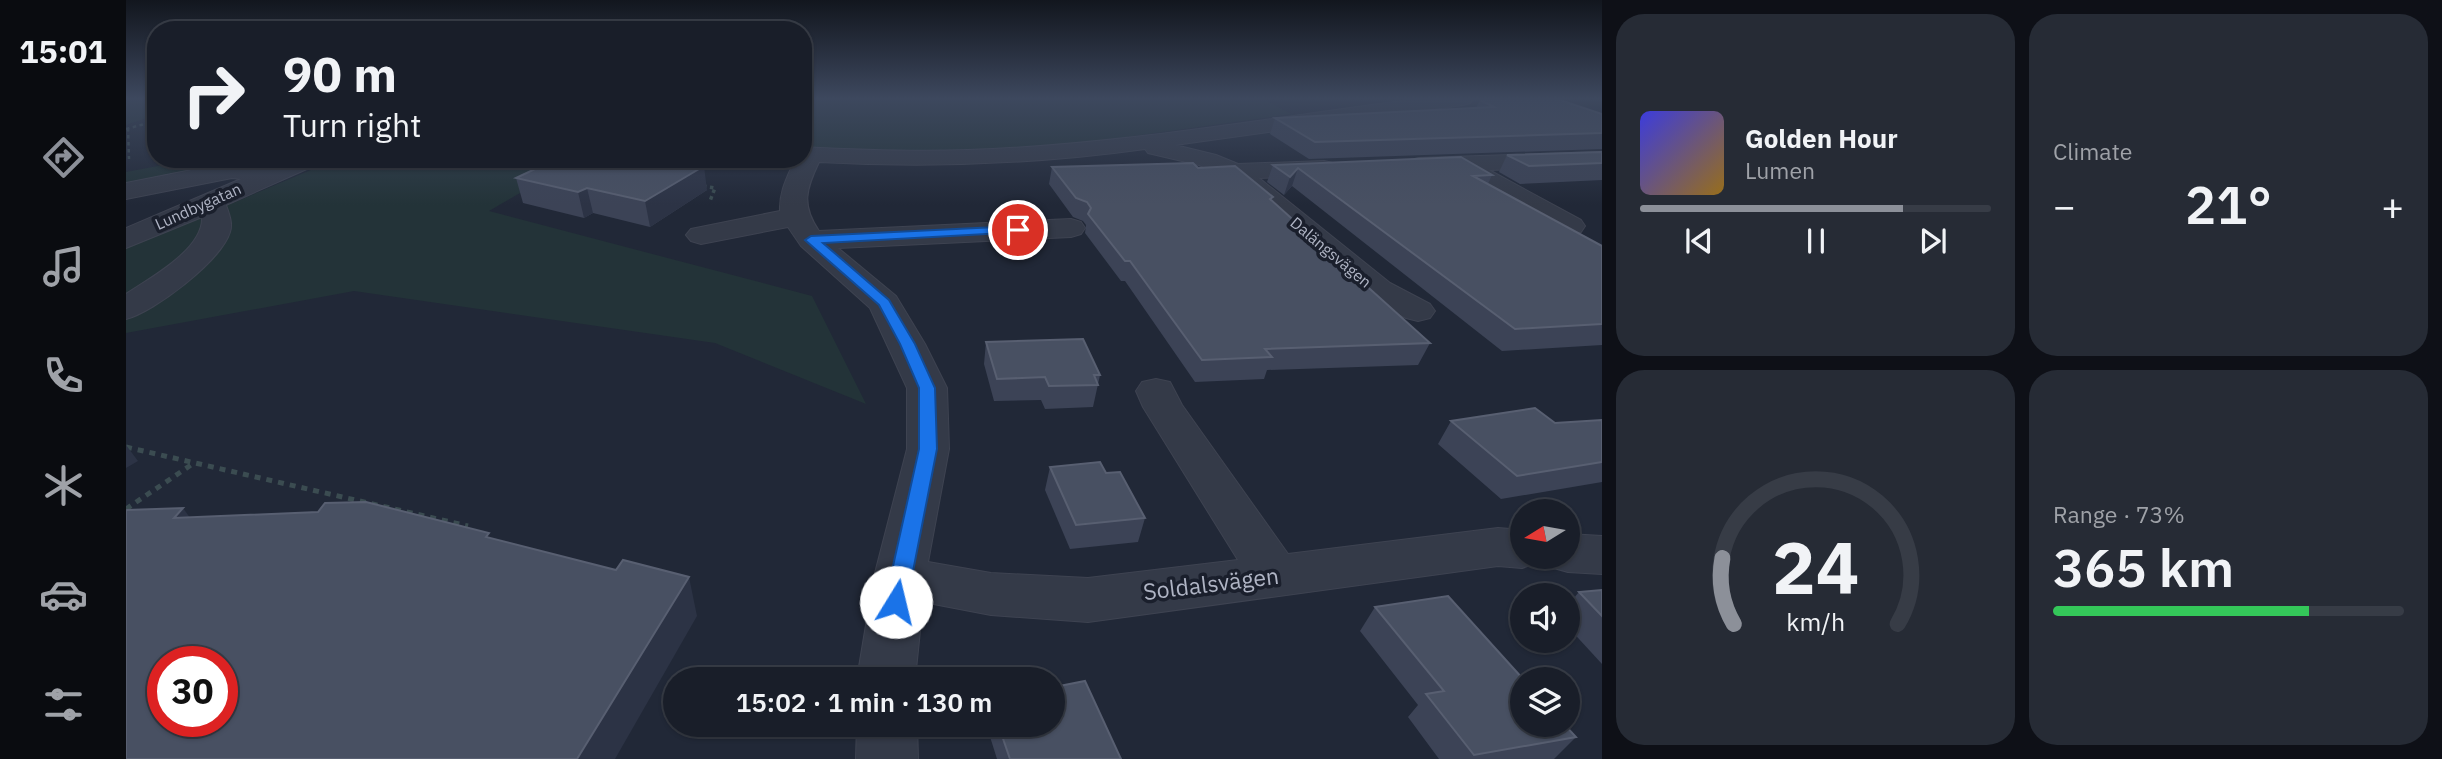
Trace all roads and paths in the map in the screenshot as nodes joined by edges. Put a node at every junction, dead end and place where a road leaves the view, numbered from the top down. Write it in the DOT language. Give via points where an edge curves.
graph roads {
  1 [pos="127,134"];
  2 [pos="1197,134"];
  3 [pos="1133,143"];
  4 [pos="812,154"];
  5 [pos="1602,159"];
  6 [pos="1457,163"];
  7 [pos="129,165"];
  8 [pos="1402,165"];
  9 [pos="215,168"];
  10 [pos="243,168"];
  11 [pos="285,168"];
  12 [pos="802,168"];
  13 [pos="1346,168"];
  14 [pos="1235,172"];
  15 [pos="267,175"];
  16 [pos="691,184"];
  17 [pos="126,191"];
  18 [pos="211,201"];
  19 [pos="1571,226"];
  20 [pos="803,228"];
  21 [pos="1071,228"];
  22 [pos="713,232"];
  23 [pos="126,239"];
  24 [pos="126,309"];
  25 [pos="1418,311"];
  26 [pos="1156,391"];
  27 [pos="126,447"];
  28 [pos="195,462"];
  29 [pos="126,509"];
  30 [pos="468,526"];
  31 [pos="1510,548"];
  32 [pos="1580,553"];
  33 [pos="1602,555"];
  34 [pos="1275,576"];
  35 [pos="900,577"];
  36 [pos="888,667"];
  37 [pos="887,737"];
  38 [pos="887,759"];
  1 -- 7 [label="path"];
  2 -- 3 [label="street"];
  3 -- 4 [label="street" via="963,158"];
  3 -- 14 [label="street, Dalängsvägen" via="1207,160"];
  5 -- 6 [label="street"];
  6 -- 8 [label="street"];
  6 -- 19 [label="street"];
  9 -- 17 [label="street"];
  10 -- 15 [label="street"];
  11 -- 15 [label="street, Lundbygatan"];
  12 -- 20 [label="street" via="793,200"];
  13 -- 14 [label="street"];
  14 -- 25 [label="street, Dalängsvägen" via="1378,290"];
  15 -- 18 [label="street, Lundbygatan"];
  16 -- 22 [label="path" via="715,188 710,201"];
  18 -- 23 [label="street, Lundbygatan"];
  18 -- 24 [label="street" via="217,218 215,236 180,271"];
  20 -- 21 [label="street" via="834,237"];
  20 -- 22 [label="street"];
  20 -- 35 [label="street" via="884,303 927,388 928,449"];
  26 -- 34 [label="street"];
  27 -- 28 [label="path"];
  28 -- 29 [label="path"];
  28 -- 30 [label="path"];
  31 -- 34 [label="street, Soldalsvägen"];
  32 -- 33 [label="street"];
  34 -- 35 [label="street, Soldalsvägen" via="1088,600 991,594"];
  35 -- 36 [label="street"];
  37 -- 38 [label="street"];
}
